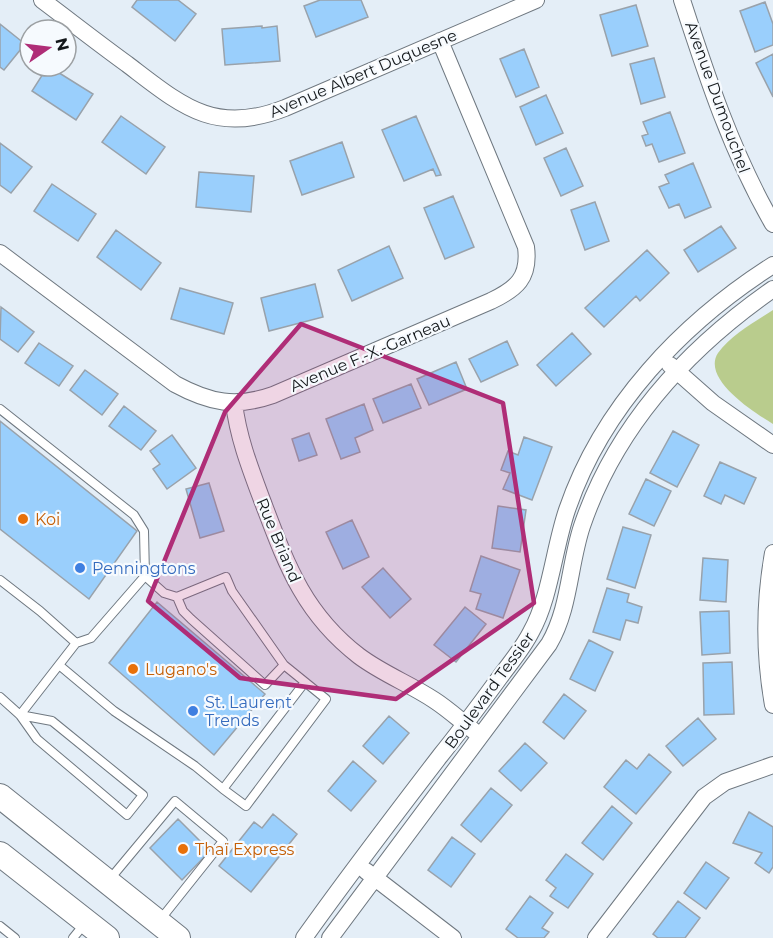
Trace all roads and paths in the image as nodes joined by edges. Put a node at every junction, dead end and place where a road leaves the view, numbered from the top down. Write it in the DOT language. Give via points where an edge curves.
graph roads {
  1 [pos="42,0"];
  2 [pos="536,0"];
  3 [pos="682,0"];
  4 [pos="440,41"];
  5 [pos="773,224"];
  6 [pos="0,253"];
  7 [pos="773,265"];
  8 [pos="773,289"];
  9 [pos="662,358"];
  10 [pos="676,371"];
  11 [pos="234,403"];
  12 [pos="0,409"];
  13 [pos="773,445"];
  14 [pos="773,553"];
  15 [pos="145,576"];
  16 [pos="0,580"];
  17 [pos="177,597"];
  18 [pos="76,643"];
  19 [pos="59,665"];
  20 [pos="284,665"];
  21 [pos="305,682"];
  22 [pos="0,699"];
  23 [pos="773,705"];
  24 [pos="20,715"];
  25 [pos="465,724"];
  26 [pos="480,736"];
  27 [pos="773,765"];
  28 [pos="224,789"];
  29 [pos="0,796"];
  30 [pos="0,854"];
  31 [pos="358,865"];
  32 [pos="374,878"];
  33 [pos="107,882"];
  34 [pos="158,922"];
  35 [pos="0,926"];
  36 [pos="79,930"];
  37 [pos="15,938"];
  38 [pos="107,938"];
  39 [pos="178,938"];
  40 [pos="304,938"];
  41 [pos="330,938"];
  42 [pos="453,938"];
  43 [pos="596,938"];
  1 -- 4 [label="street, Avenue Albert Duquesne" via="180,103 219,118 250,119 271,114"];
  2 -- 4 [label="street, Avenue Albert Duquesne"];
  3 -- 5 [label="street, Avenue Dumouchel" via="717,103 748,178"];
  4 -- 11 [label="street, Avenue F.-X.-Garneau" via="524,238 525,273 515,287 490,301 273,395"];
  6 -- 11 [label="street, Avenue F.-X.-Garneau" via="176,384 202,396"];
  7 -- 9 [label="street, Boulevard Tessier" via="710,310"];
  8 -- 10 [label="street, Boulevard Tessier" via="720,329"];
  9 -- 10 [label="street"];
  9 -- 25 [label="street, Boulevard Tessier" via="623,404 592,453 562,523 536,623"];
  10 -- 13 [label="street"];
  10 -- 26 [label="street, Boulevard Tessier" via="626,435 596,490 575,549 555,635"];
  11 -- 25 [label="street, Rue Briand" via="241,439 278,544 306,599 335,635 359,655 434,700"];
  12 -- 15 [label="lane" via="134,515 144,531"];
  14 -- 23 [label="street" via="766,625"];
  15 -- 17 [label="lane"];
  15 -- 18 [label="lane" via="92,638"];
  16 -- 18 [label="lane"];
  17 -- 20 [label="lane" via="183,611 265,685"];
  17 -- 20 [label="lane" via="226,577"];
  18 -- 19 [label="lane"];
  19 -- 24 [label="lane"];
  19 -- 28 [label="lane" via="114,711"];
  20 -- 21 [label="lane"];
  21 -- 28 [label="lane"];
  21 -- 28 [label="lane" via="326,699 246,806"];
  22 -- 24 [label="lane"];
  24 -- 24 [label="lane" via="37,739 127,815 143,795 52,721"];
  25 -- 26 [label="street, Rue Briand"];
  25 -- 31 [label="street, Boulevard Tessier"];
  26 -- 32 [label="street, Boulevard Tessier"];
  27 -- 43 [label="street" via="725,782 704,797"];
  29 -- 33 [label="main road"];
  30 -- 36 [label="main road"];
  31 -- 32 [label="street"];
  31 -- 40 [label="street, Boulevard Tessier"];
  32 -- 41 [label="street, Boulevard Tessier"];
  32 -- 42 [label="street"];
  33 -- 34 [label="main road"];
  33 -- 34 [label="lane" via="175,801 223,841"];
  34 -- 39 [label="main road"];
  35 -- 37 [label="lane"];
  36 -- 38 [label="main road"];
}
